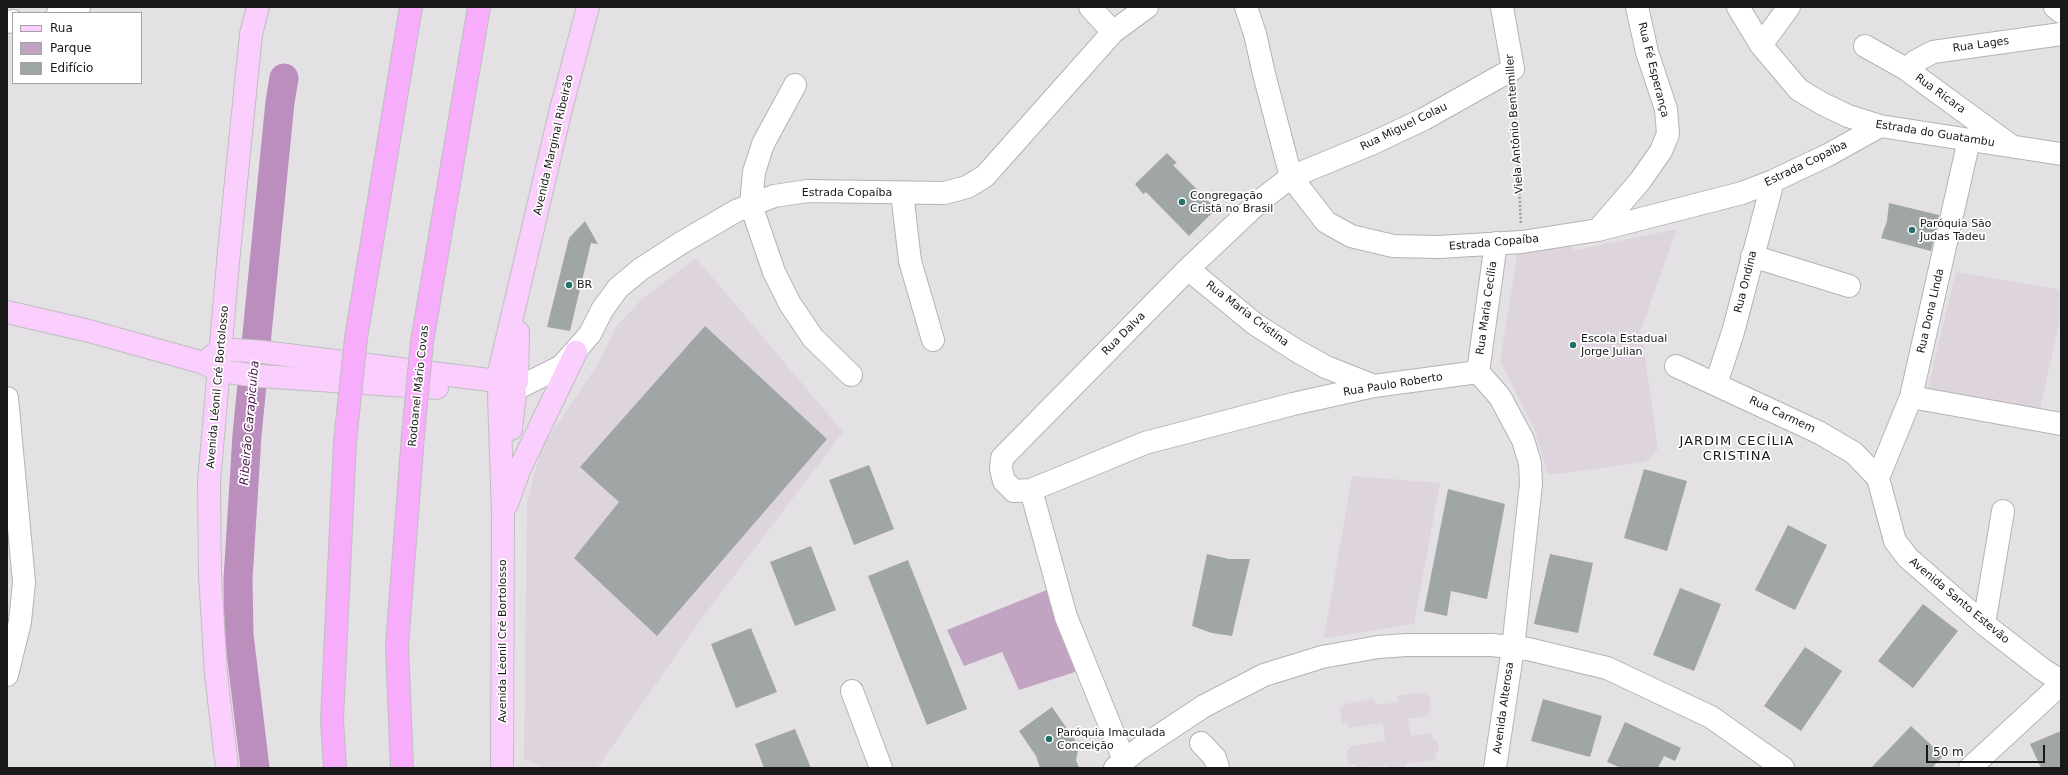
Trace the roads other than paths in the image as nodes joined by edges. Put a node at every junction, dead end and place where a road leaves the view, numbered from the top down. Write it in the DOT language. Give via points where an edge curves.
graph roads {
  1 [pos="79,7"];
  2 [pos="258,7"];
  3 [pos="412,7"];
  4 [pos="479,7"];
  5 [pos="588,7"];
  6 [pos="1090,7"];
  7 [pos="1147,7"];
  8 [pos="1246,7"];
  9 [pos="1502,7"];
  10 [pos="1637,7"];
  11 [pos="1738,7"];
  12 [pos="1789,7"];
  13 [pos="2055,7"];
  14 [pos="62,12"];
  15 [pos="2061,12"];
  16 [pos="1113,32"];
  17 [pos="2061,34"];
  18 [pos="1761,44"];
  19 [pos="1865,46"];
  20 [pos="1513,69"];
  21 [pos="1906,69"];
  22 [pos="795,84"];
  23 [pos="1880,126"];
  24 [pos="1969,140"];
  25 [pos="2013,146"];
  26 [pos="2061,154"];
  27 [pos="1291,177"];
  28 [pos="1774,181"];
  29 [pos="902,193"];
  30 [pos="751,205"];
  31 [pos="1598,230"];
  32 [pos="1496,244"];
  33 [pos="1752,256"];
  34 [pos="1188,269"];
  35 [pos="519,283"];
  36 [pos="1848,286"];
  37 [pos="7,312"];
  38 [pos="933,340"];
  39 [pos="230,350"];
  40 [pos="576,352"];
  41 [pos="1676,366"];
  42 [pos="220,369"];
  43 [pos="1478,372"];
  44 [pos="851,375"];
  45 [pos="1716,384"];
  46 [pos="1374,386"];
  47 [pos="507,388"];
  48 [pos="1912,396"];
  49 [pos="7,398"];
  50 [pos="2061,424"];
  51 [pos="1878,478"];
  52 [pos="1030,490"];
  53 [pos="2003,512"];
  54 [pos="503,514"];
  55 [pos="1984,624"];
  56 [pos="1513,648"];
  57 [pos="7,675"];
  58 [pos="2061,681"];
  59 [pos="2061,684"];
  60 [pos="852,692"];
  61 [pos="1201,743"];
  62 [pos="1119,764"];
  63 [pos="227,768"];
  64 [pos="335,768"];
  65 [pos="402,768"];
  66 [pos="502,768"];
  67 [pos="881,768"];
  68 [pos="1218,768"];
  69 [pos="1495,768"];
  70 [pos="1783,768"];
  71 [pos="1970,768"];
  1 -- 14 [label="street"];
  2 -- 39 [label="main road, Avenida Léonil Cré Bortolosso" via="251,34"];
  3 -- 64 [label="highway, bridge" via="356,338 346,442 332,720"];
  4 -- 65 [label="highway, Rodoanel Mário Covas, bridge" via="422,342 398,646"];
  5 -- 35 [label="main road, Avenida Marginal Ribeirão"];
  6 -- 16 [label="street"];
  7 -- 16 [label="street, Estrada Copaíba"];
  8 -- 27 [label="street, Estrada Copaíba" via="1256,34"];
  9 -- 20 [label="street, Viela Antônio Bentemiller"];
  10 -- 31 [label="street, Rua Fé Esperança" via="1647,52 1666,109 1668,134 1661,151 1640,181"];
  11 -- 18 [label="street, Estrada do Guatambu"];
  12 -- 18 [label="street"];
  13 -- 15 [label="street"];
  16 -- 29 [label="street, Estrada Copaíba" via="985,176 967,187 944,193"];
  17 -- 21 [label="street, Rua Lages" via="1933,52"];
  18 -- 23 [label="street, Estrada do Guatambu" via="1799,90 1848,116"];
  19 -- 21 [label="street, Rua Ricara"];
  20 -- 27 [label="street, Rua Miguel Colau" via="1424,119"];
  21 -- 25 [label="street, Rua Ricara"];
  22 -- 30 [label="street" via="763,144 754,172"];
  23 -- 24 [label="street, Estrada do Guatambu"];
  23 -- 28 [label="street, Estrada Copaíba"];
  24 -- 25 [label="street, Estrada do Guatambu"];
  24 -- 48 [label="street, Rua Dona Linda"];
  25 -- 26 [label="street, Estrada do Guatambu"];
  27 -- 32 [label="street, Estrada Copaíba" via="1326,222 1351,236 1393,246"];
  27 -- 34 [label="street, Rua Dalva" via="1256,204"];
  28 -- 31 [label="street, Estrada Copaíba" via="1742,193"];
  28 -- 33 [label="street, Rua Ondina"];
  29 -- 30 [label="street, Estrada Copaíba" via="808,191 774,196"];
  29 -- 38 [label="street" via="910,261"];
  30 -- 40 [label="street, Estrada Copaíba" via="736,211 640,269 618,288"];
  30 -- 44 [label="street" via="774,272 790,304 812,338"];
  31 -- 32 [label="street, Estrada Copaíba"];
  32 -- 43 [label="street, Rua Maria Cecília"];
  33 -- 36 [label="street"];
  33 -- 45 [label="street, Rua Ondina" via="1733,332"];
  34 -- 46 [label="street, Rua Maria Cristina" via="1256,324 1297,351 1326,367"];
  34 -- 52 [label="street, Rua Dalva" via="1002,458 1001,470 1008,487 1014,491"];
  35 -- 47 [label="main road, Avenida Léonil Cré Bortolosso"];
  37 -- 42 [label="main road" via="90,331"];
  39 -- 42 [label="main road"];
  39 -- 47 [label="main road" via="263,352"];
  40 -- 47 [label="street, Estrada Copaíba" via="562,366"];
  40 -- 54 [label="main road" via="520,468"];
  41 -- 45 [label="street, Rua Carmem"];
  42 -- 47 [label="main road" via="260,376"];
  42 -- 63 [label="main road, Avenida Léonil Cré Bortolosso" via="210,482 210,575 216,674"];
  43 -- 46 [label="street, Rua Paulo Roberto"];
  43 -- 56 [label="street" via="1500,397 1523,440 1530,463 1531,484"];
  45 -- 51 [label="street, Rua Carmem" via="1820,433 1854,453"];
  46 -- 52 [label="street, Rua Paulo Roberto" via="1293,404 1145,443"];
  47 -- 54 [label="main road, Avenida Léonil Cré Bortolosso"];
  48 -- 50 [label="street"];
  48 -- 51 [label="street, Rua Dona Linda"];
  49 -- 57 [label="street" via="24,582 20,622"];
  51 -- 55 [label="street, Avenida Santo Estevão" via="1895,541 1908,558"];
  52 -- 62 [label="street" via="1066,617"];
  53 -- 55 [label="street"];
  54 -- 66 [label="main road, Avenida Léonil Cré Bortolosso"];
  55 -- 58 [label="street, Avenida Santo Estevão"];
  56 -- 62 [label="street" via="1492,645 1407,645 1378,647 1322,657 1264,675 1204,706"];
  56 -- 69 [label="street, Avenida Alterosa"];
  56 -- 70 [label="street" via="1528,649 1608,668 1711,717"];
  59 -- 71 [label="street"];
  60 -- 67 [label="street"];
  61 -- 68 [label="street" via="1215,758"];
}
